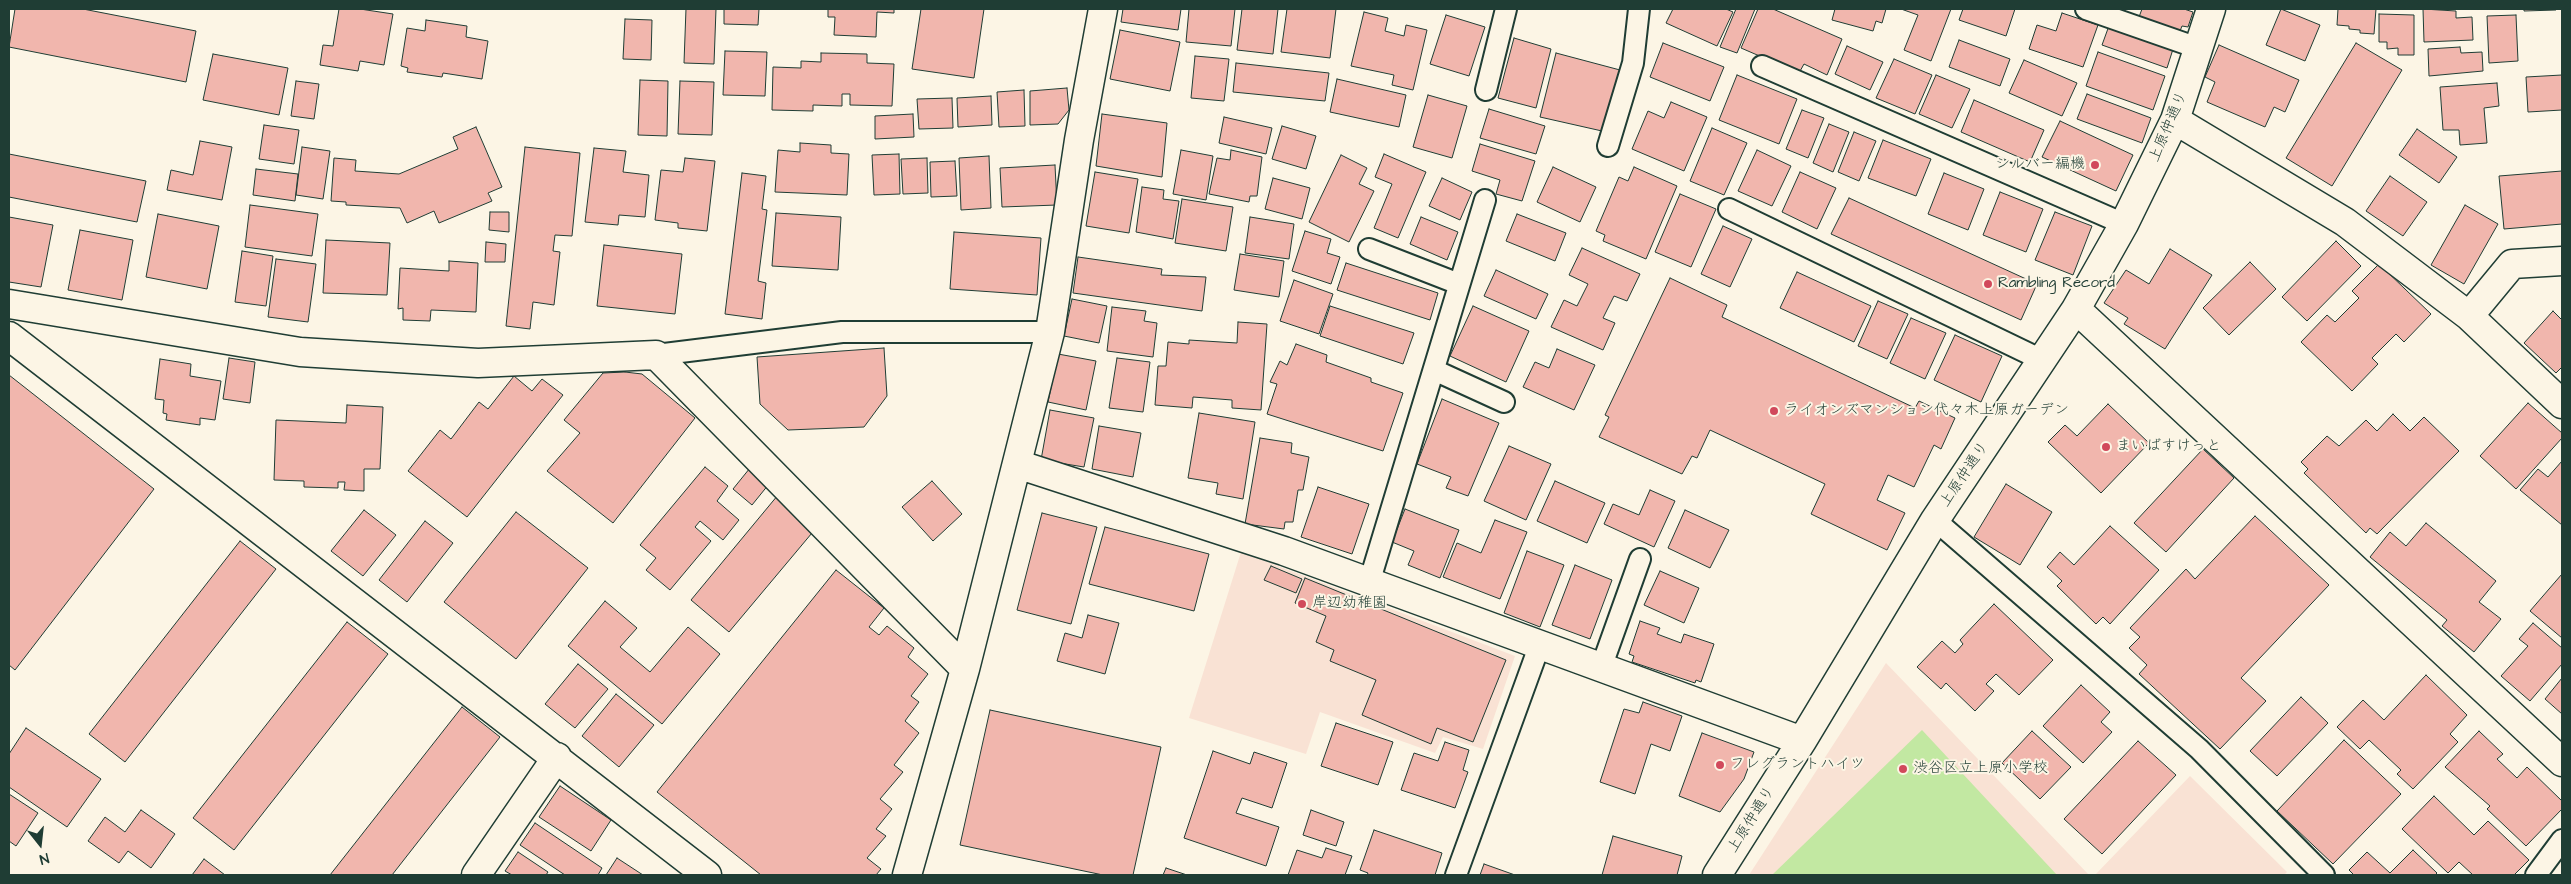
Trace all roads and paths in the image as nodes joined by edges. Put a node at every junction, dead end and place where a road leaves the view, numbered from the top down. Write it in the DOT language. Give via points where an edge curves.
graph roads {
  1 [pos="1103,9"];
  2 [pos="1506,9"];
  3 [pos="1639,9"];
  4 [pos="2086,9"];
  5 [pos="2211,9"];
  6 [pos="2198,48"];
  7 [pos="1762,66"];
  8 [pos="1486,90"];
  9 [pos="2175,120"];
  10 [pos="1608,146"];
  11 [pos="1485,200"];
  12 [pos="1729,209"];
  13 [pos="2124,224"];
  14 [pos="1369,249"];
  15 [pos="2562,261"];
  16 [pos="1460,284"];
  17 [pos="9,304"];
  18 [pos="2076,309"];
  19 [pos="2469,316"];
  20 [pos="1050,332"];
  21 [pos="9,336"];
  22 [pos="656,355"];
  23 [pos="2042,360"];
  24 [pos="1434,370"];
  25 [pos="1504,402"];
  26 [pos="2562,404"];
  27 [pos="1017,464"];
  28 [pos="1935,520"];
  29 [pos="1640,559"];
  30 [pos="1369,582"];
  31 [pos="1540,644"];
  32 [pos="1601,668"];
  33 [pos="965,669"];
  34 [pos="1802,741"];
  35 [pos="557,757"];
  36 [pos="2562,762"];
  37 [pos="2562,840"];
  38 [pos="476,875"];
  39 [pos="707,875"];
  40 [pos="907,875"];
  41 [pos="1456,875"];
  42 [pos="1718,875"];
  43 [pos="2324,875"];
  44 [pos="2536,875"];
  1 -- 20 [label="street"];
  2 -- 8 [label="lane"];
  3 -- 10 [label="lane" via="1633,62"];
  4 -- 6 [label="lane"];
  5 -- 6 [label="street, 上原仲通り"];
  6 -- 9 [label="street, 上原仲通り"];
  7 -- 13 [label="lane"];
  9 -- 13 [label="street, 上原仲通り"];
  9 -- 19 [label="street" via="2345,222"];
  11 -- 16 [label="lane"];
  12 -- 23 [label="lane"];
  13 -- 18 [label="street, 上原仲通り"];
  14 -- 16 [label="lane"];
  15 -- 19 [label="street" via="2512,264"];
  16 -- 24 [label="lane"];
  17 -- 22 [label="street" via="300,352 478,363"];
  18 -- 23 [label="street, 上原仲通り"];
  18 -- 36 [label="street"];
  19 -- 26 [label="street"];
  20 -- 22 [label="lane" via="842,332"];
  20 -- 27 [label="street"];
  21 -- 35 [label="street"];
  22 -- 33 [label="street"];
  23 -- 28 [label="street, 上原仲通り"];
  24 -- 25 [label="lane"];
  24 -- 30 [label="lane"];
  27 -- 30 [label="street"];
  27 -- 33 [label="street"];
  28 -- 34 [label="street, 上原仲通り"];
  28 -- 43 [label="lane" via="2199,749"];
  29 -- 32 [label="lane"];
  30 -- 31 [label="street"];
  31 -- 32 [label="street"];
  31 -- 41 [label="lane"];
  32 -- 34 [label="street"];
  33 -- 40 [label="street"];
  34 -- 42 [label="street, 上原仲通り"];
  35 -- 38 [label="street"];
  35 -- 39 [label="street"];
  37 -- 44 [label="lane"];
}
